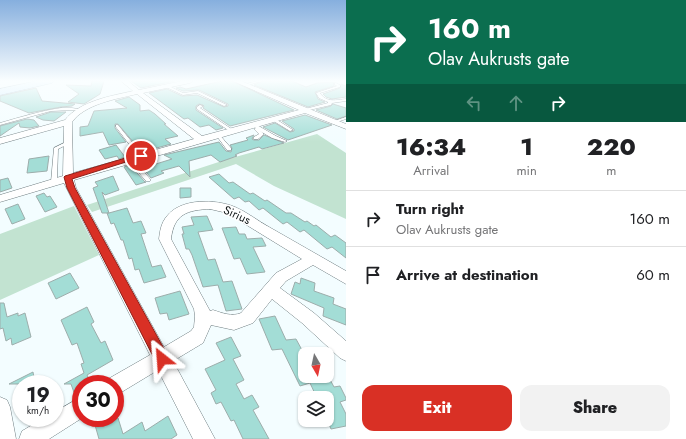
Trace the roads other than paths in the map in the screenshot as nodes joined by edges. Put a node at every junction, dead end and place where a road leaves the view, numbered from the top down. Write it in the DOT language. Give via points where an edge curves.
graph roads {
  1 [pos="103,101"];
  2 [pos="151,101"];
  3 [pos="217,101"];
  4 [pos="285,101"];
  5 [pos="334,101"];
  6 [pos="330,102"];
  7 [pos="225,105"];
  8 [pos="201,106"];
  9 [pos="82,110"];
  10 [pos="306,110"];
  11 [pos="346,118"];
  12 [pos="273,119"];
  13 [pos="68,122"];
  14 [pos="334,122"];
  15 [pos="0,124"];
  16 [pos="253,125"];
  17 [pos="118,126"];
  18 [pos="346,127"];
  19 [pos="291,130"];
  20 [pos="232,131"];
  21 [pos="217,134"];
  22 [pos="256,138"];
  23 [pos="200,139"];
  24 [pos="0,141"];
  25 [pos="285,141"];
  26 [pos="68,143"];
  27 [pos="229,149"];
  28 [pos="141,156"];
  29 [pos="130,159"];
  30 [pos="147,164"];
  31 [pos="61,180"];
  32 [pos="148,180"];
  33 [pos="0,199"];
  34 [pos="314,259"];
  35 [pos="346,278"];
  36 [pos="270,289"];
  37 [pos="204,320"];
  38 [pos="346,352"];
  39 [pos="162,359"];
  40 [pos="124,381"];
  41 [pos="0,406"];
  42 [pos="72,413"];
  43 [pos="4,439"];
  44 [pos="30,439"];
  45 [pos="204,439"];
  1 -- 9 [label="street"];
  2 -- 23 [label="street"];
  3 -- 7 [label="lane"];
  4 -- 10 [label="street"];
  5 -- 6 [label="lane"];
  6 -- 10 [label="lane"];
  8 -- 20 [label="lane" via="198,108"];
  9 -- 13 [label="street"];
  9 -- 15 [label="lane" via="55,110"];
  10 -- 12 [label="street"];
  10 -- 14 [label="street"];
  11 -- 14 [label="lane"];
  12 -- 16 [label="street"];
  12 -- 19 [label="lane"];
  13 -- 24 [label="street"];
  13 -- 26 [label="street"];
  14 -- 18 [label="street"];
  16 -- 20 [label="street"];
  16 -- 22 [label="lane" via="262,134"];
  16 -- 25 [label="lane"];
  17 -- 28 [label="lane"];
  20 -- 21 [label="street"];
  21 -- 23 [label="street"];
  21 -- 27 [label="lane"];
  23 -- 28 [label="street"];
  26 -- 31 [label="street"];
  26 -- 31 [label="lane" via="56,148"];
  28 -- 29 [label="street"];
  28 -- 30 [label="lane"];
  29 -- 31 [label="street"];
  29 -- 32 [label="lane"];
  31 -- 33 [label="street"];
  31 -- 39 [label="street" via="71,188"];
  34 -- 35 [label="street, Sirius"];
  34 -- 36 [label="street" via="293,268"];
  34 -- 37 [label="street, Sirius" via="231,210 195,206 179,212 168,222 164,231 165,239 198,298"];
  36 -- 37 [label="street" via="241,322 223,322 213,317"];
  36 -- 38 [label="street"];
  37 -- 39 [label="street" via="203,329 197,337"];
  39 -- 40 [label="street"];
  39 -- 45 [label="street"];
  41 -- 43 [label="street"];
  42 -- 44 [label="street"];
}
